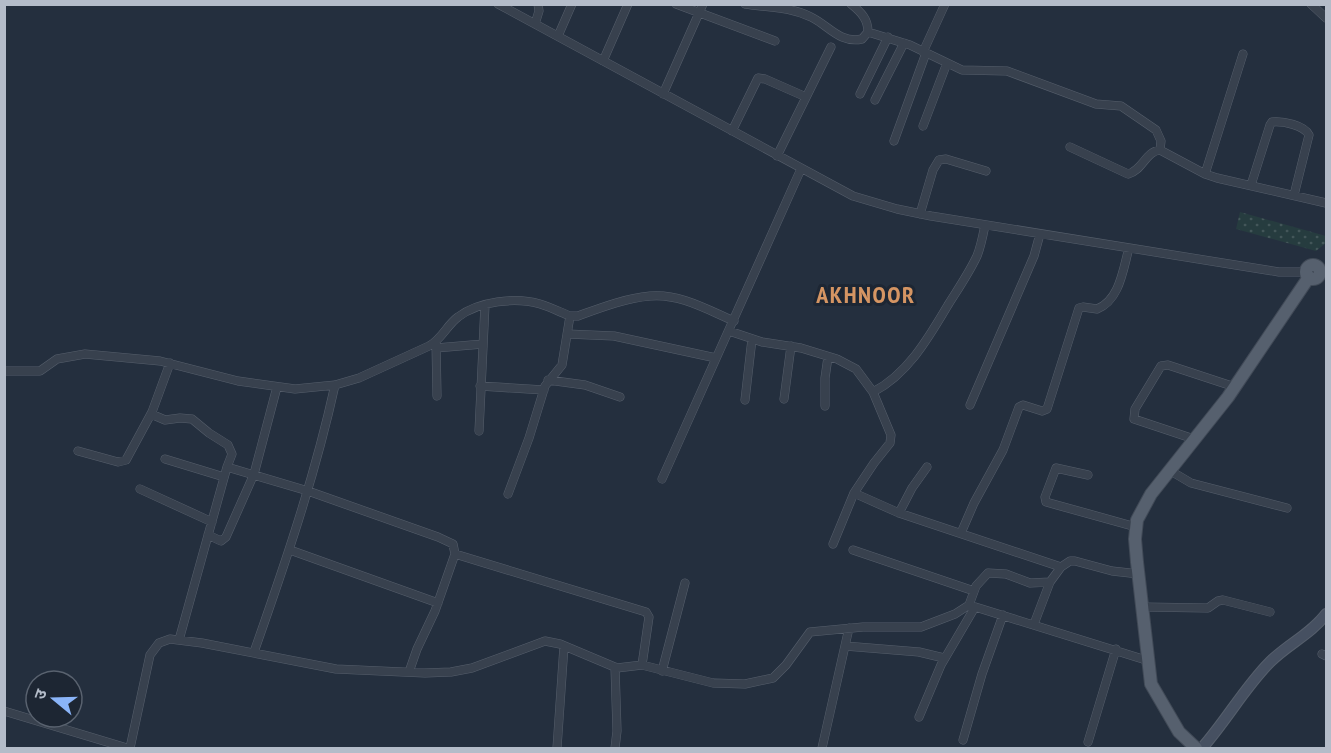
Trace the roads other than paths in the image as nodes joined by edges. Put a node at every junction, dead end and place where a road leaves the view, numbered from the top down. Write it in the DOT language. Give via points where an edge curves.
graph roads {
  1 [pos="498,4"];
  2 [pos="538,4"];
  3 [pos="572,4"];
  4 [pos="628,4"];
  5 [pos="676,4"];
  6 [pos="703,4"];
  7 [pos="745,4"];
  8 [pos="851,4"];
  9 [pos="945,4"];
  10 [pos="1311,4"];
  11 [pos="699,14"];
  12 [pos="1326,18"];
  13 [pos="535,24"];
  14 [pos="868,32"];
  15 [pos="558,36"];
  16 [pos="888,37"];
  17 [pos="775,41"];
  18 [pos="904,43"];
  19 [pos="831,47"];
  20 [pos="925,52"];
  21 [pos="1244,54"];
  22 [pos="603,61"];
  23 [pos="947,63"];
  24 [pos="663,94"];
  25 [pos="860,94"];
  26 [pos="806,97"];
  27 [pos="875,100"];
  28 [pos="923,126"];
  29 [pos="732,131"];
  30 [pos="894,141"];
  31 [pos="1070,147"];
  32 [pos="1160,150"];
  33 [pos="777,156"];
  34 [pos="801,169"];
  35 [pos="986,171"];
  36 [pos="1205,174"];
  37 [pos="1251,185"];
  38 [pos="1294,195"];
  39 [pos="1326,203"];
  40 [pos="920,214"];
  41 [pos="985,225"];
  42 [pos="1040,234"];
  43 [pos="1129,248"];
  44 [pos="1315,272"];
  45 [pos="485,305"];
  46 [pos="570,316"];
  47 [pos="735,318"];
  48 [pos="729,331"];
  49 [pos="567,334"];
  50 [pos="753,339"];
  51 [pos="483,344"];
  52 [pos="436,345"];
  53 [pos="791,346"];
  54 [pos="828,357"];
  55 [pos="716,358"];
  56 [pos="170,363"];
  57 [pos="4,371"];
  58 [pos="548,380"];
  59 [pos="335,385"];
  60 [pos="480,386"];
  61 [pos="277,387"];
  62 [pos="1235,387"];
  63 [pos="544,390"];
  64 [pos="877,390"];
  65 [pos="437,396"];
  66 [pos="620,397"];
  67 [pos="784,399"];
  68 [pos="745,400"];
  69 [pos="970,405"];
  70 [pos="825,406"];
  71 [pos="151,414"];
  72 [pos="479,431"];
  73 [pos="1194,439"];
  74 [pos="78,451"];
  75 [pos="165,459"];
  76 [pos="927,467"];
  77 [pos="227,468"];
  78 [pos="1169,470"];
  79 [pos="254,474"];
  80 [pos="1088,475"];
  81 [pos="224,477"];
  82 [pos="662,479"];
  83 [pos="140,489"];
  84 [pos="308,491"];
  85 [pos="508,494"];
  86 [pos="854,494"];
  87 [pos="1287,508"];
  88 [pos="899,513"];
  89 [pos="212,522"];
  90 [pos="1136,527"];
  91 [pos="961,533"];
  92 [pos="208,535"];
  93 [pos="833,544"];
  94 [pos="290,550"];
  95 [pos="853,550"];
  96 [pos="455,554"];
  97 [pos="1061,567"];
  98 [pos="1138,569"];
  99 [pos="1050,582"];
  100 [pos="685,583"];
  101 [pos="974,591"];
  102 [pos="438,603"];
  103 [pos="972,606"];
  104 [pos="1143,607"];
  105 [pos="1270,612"];
  106 [pos="1003,615"];
  107 [pos="1324,620"];
  108 [pos="1034,624"];
  109 [pos="849,628"];
  110 [pos="179,640"];
  111 [pos="564,646"];
  112 [pos="845,646"];
  113 [pos="1116,650"];
  114 [pos="254,652"];
  115 [pos="944,658"];
  116 [pos="1149,661"];
  117 [pos="642,665"];
  118 [pos="615,667"];
  119 [pos="662,671"];
  120 [pos="410,672"];
  121 [pos="4,711"];
  122 [pos="919,717"];
  123 [pos="963,740"];
  124 [pos="1088,742"];
  125 [pos="129,748"];
  126 [pos="557,748"];
  127 [pos="615,748"];
  128 [pos="822,748"];
  129 [pos="1197,748"];
  1 -- 13 [label="street"];
  2 -- 13 [label="street"];
  3 -- 15 [label="street"];
  4 -- 22 [label="street"];
  5 -- 11 [label="street"];
  6 -- 11 [label="street"];
  7 -- 14 [label="street" via="797,11 847,39 862,39"];
  8 -- 14 [label="street" via="863,15"];
  9 -- 20 [label="street"];
  10 -- 12 [label="street"];
  11 -- 17 [label="street"];
  11 -- 24 [label="street"];
  13 -- 15 [label="street"];
  14 -- 16 [label="street"];
  15 -- 22 [label="street"];
  16 -- 18 [label="street"];
  16 -- 25 [label="street"];
  18 -- 20 [label="street"];
  18 -- 27 [label="street"];
  19 -- 26 [label="street"];
  20 -- 23 [label="street"];
  20 -- 30 [label="street"];
  21 -- 36 [label="street"];
  22 -- 24 [label="street"];
  23 -- 28 [label="street"];
  23 -- 32 [label="street" via="968,71 1007,71 1096,104 1126,108 1156,130"];
  24 -- 29 [label="street"];
  26 -- 29 [label="street" via="758,78"];
  26 -- 33 [label="street"];
  29 -- 33 [label="street"];
  31 -- 32 [label="street" via="1128,174"];
  32 -- 36 [label="street"];
  33 -- 34 [label="street"];
  34 -- 40 [label="street" via="853,196"];
  34 -- 47 [label="street"];
  35 -- 40 [label="street" via="939,160"];
  36 -- 37 [label="street"];
  37 -- 38 [label="street"];
  37 -- 38 [label="street" via="1270,125 1279,122 1303,128 1309,135"];
  38 -- 39 [label="street"];
  40 -- 41 [label="street"];
  41 -- 42 [label="street"];
  41 -- 64 [label="street" via="977,255 934,330 908,362"];
  42 -- 43 [label="street"];
  42 -- 69 [label="street"];
  43 -- 44 [label="street" via="1279,272"];
  43 -- 91 [label="street" via="1120,283 1110,301 1097,309 1079,308 1047,409 1020,406 996,465"];
  44 -- 62 [label="main road"];
  45 -- 46 [label="street" via="532,303"];
  45 -- 51 [label="street"];
  45 -- 52 [label="street" via="456,318"];
  46 -- 47 [label="street" via="658,296"];
  46 -- 49 [label="street"];
  47 -- 48 [label="street"];
  48 -- 50 [label="street"];
  48 -- 55 [label="street"];
  49 -- 55 [label="street" via="614,336"];
  49 -- 58 [label="street" via="562,365"];
  50 -- 53 [label="street"];
  50 -- 68 [label="street"];
  51 -- 52 [label="street"];
  51 -- 60 [label="street"];
  52 -- 59 [label="street"];
  52 -- 65 [label="street"];
  53 -- 54 [label="street"];
  53 -- 67 [label="street"];
  54 -- 64 [label="street" via="856,369"];
  54 -- 70 [label="street"];
  55 -- 82 [label="street"];
  56 -- 57 [label="street" via="85,354 57,359 40,372"];
  56 -- 61 [label="street"];
  56 -- 71 [label="street"];
  58 -- 63 [label="street"];
  58 -- 66 [label="street" via="585,385"];
  59 -- 61 [label="street"];
  59 -- 84 [label="street"];
  60 -- 63 [label="street"];
  60 -- 72 [label="street"];
  61 -- 79 [label="street"];
  62 -- 73 [label="main road"];
  62 -- 73 [label="street" via="1161,366 1135,409 1134,419"];
  63 -- 85 [label="street"];
  64 -- 86 [label="street" via="890,443"];
  71 -- 74 [label="street" via="124,462"];
  71 -- 77 [label="street" via="165,420 192,419 228,445 232,454"];
  73 -- 78 [label="main road"];
  75 -- 81 [label="street"];
  76 -- 88 [label="street"];
  77 -- 79 [label="street"];
  77 -- 81 [label="street"];
  78 -- 87 [label="street" via="1191,483"];
  78 -- 90 [label="main road" via="1145,504"];
  79 -- 84 [label="street"];
  79 -- 92 [label="street" via="226,537 221,541"];
  80 -- 90 [label="street" via="1056,468 1046,502"];
  81 -- 89 [label="street"];
  83 -- 89 [label="street"];
  84 -- 94 [label="street"];
  84 -- 96 [label="street" via="438,537 453,544"];
  86 -- 88 [label="street"];
  86 -- 93 [label="street"];
  88 -- 91 [label="street"];
  89 -- 92 [label="street"];
  90 -- 98 [label="main road"];
  91 -- 97 [label="street"];
  92 -- 110 [label="street"];
  94 -- 102 [label="street"];
  94 -- 114 [label="street"];
  95 -- 101 [label="street"];
  96 -- 102 [label="street"];
  96 -- 117 [label="street" via="646,612 649,617"];
  97 -- 98 [label="street" via="1075,561 1112,571"];
  97 -- 99 [label="street"];
  98 -- 104 [label="main road"];
  99 -- 101 [label="street" via="1030,584 993,572 983,576"];
  99 -- 108 [label="street"];
  100 -- 119 [label="street"];
  101 -- 103 [label="street"];
  102 -- 120 [label="street"];
  103 -- 106 [label="street"];
  103 -- 109 [label="street" via="921,627"];
  103 -- 115 [label="street"];
  104 -- 105 [label="street" via="1208,608 1223,600"];
  104 -- 116 [label="main road"];
  106 -- 108 [label="street"];
  106 -- 123 [label="street"];
  107 -- 129 [label="street" via="1264,668"];
  108 -- 113 [label="street"];
  109 -- 112 [label="street"];
  109 -- 119 [label="street" via="810,632 779,673 758,682 727,685"];
  110 -- 114 [label="street"];
  110 -- 125 [label="street" via="163,640 150,655"];
  111 -- 118 [label="street"];
  111 -- 120 [label="street" via="541,641 463,670"];
  111 -- 126 [label="street"];
  112 -- 115 [label="street"];
  112 -- 128 [label="street"];
  113 -- 116 [label="street"];
  113 -- 124 [label="street"];
  114 -- 120 [label="street" via="336,669"];
  115 -- 122 [label="street"];
  116 -- 129 [label="main road" via="1151,684 1179,732"];
  117 -- 118 [label="street"];
  117 -- 119 [label="street"];
  118 -- 127 [label="street"];
  121 -- 125 [label="street"];
}
